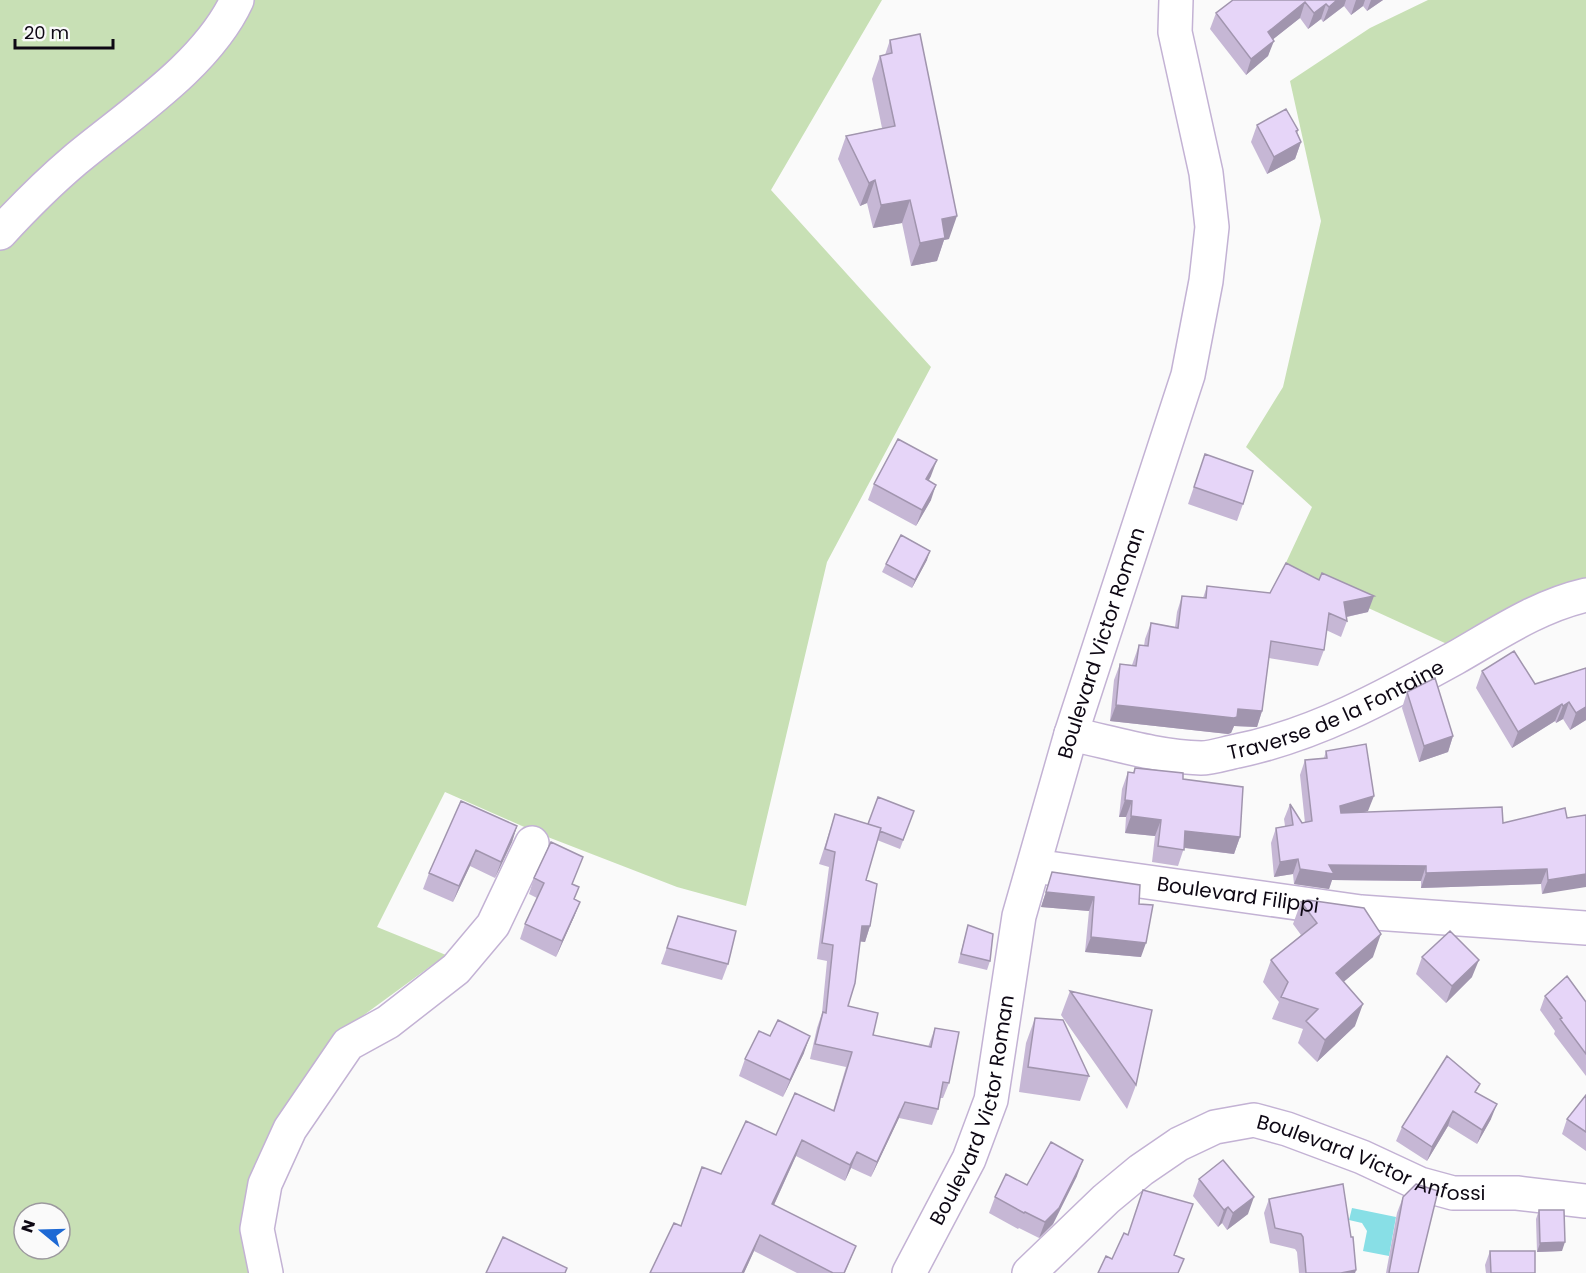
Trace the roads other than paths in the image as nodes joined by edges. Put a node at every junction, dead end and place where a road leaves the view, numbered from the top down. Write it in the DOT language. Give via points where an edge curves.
graph roads {
  1 [pos="237,0"];
  2 [pos="1176,0"];
  3 [pos="0,233"];
  4 [pos="1586,595"];
  5 [pos="1071,734"];
  6 [pos="532,843"];
  7 [pos="1034,866"];
  8 [pos="1586,928"];
  9 [pos="1586,1201"];
  10 [pos="266,1273"];
  11 [pos="909,1273"];
  12 [pos="1029,1273"];
  1 -- 3 [label="street" via="210,41 187,66 74,161"];
  2 -- 5 [label="street, Boulevard Victor Roman" via="1175,32 1206,173 1212,226 1206,281 1188,375"];
  4 -- 5 [label="street, Traverse de la Fontaine" via="1510,624 1365,706 1270,744 1203,758"];
  5 -- 7 [label="street, Boulevard Victor Roman"];
  6 -- 10 [label="street" via="493,925 456,969 388,1022 348,1044 290,1129 265,1184 257,1229"];
  7 -- 8 [label="street, Boulevard Filippi" via="1361,912"];
  7 -- 11 [label="street, Boulevard Victor Roman" via="1019,916 991,1100 969,1160"];
  9 -- 12 [label="street, Boulevard Victor Anfossi" via="1517,1193 1453,1193 1254,1120 1215,1127 1179,1144 1106,1198"];
}
